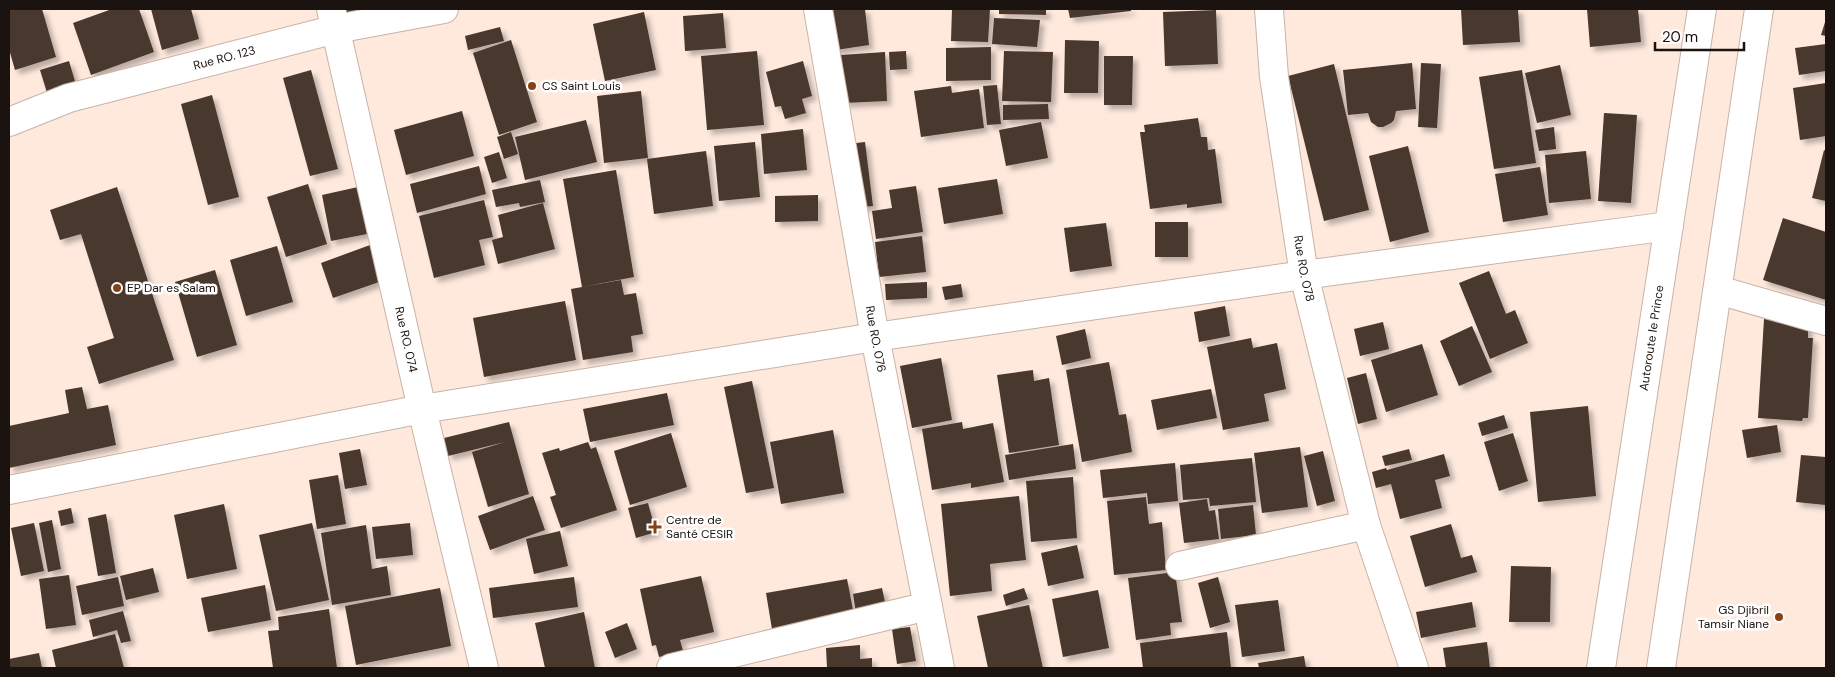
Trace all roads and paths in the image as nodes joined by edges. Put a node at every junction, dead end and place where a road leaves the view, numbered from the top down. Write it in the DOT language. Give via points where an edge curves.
graph roads {
  1 [pos="444,9"];
  2 [pos="818,9"];
  3 [pos="1269,9"];
  4 [pos="1702,9"];
  5 [pos="1759,9"];
  6 [pos="334,19"];
  7 [pos="9,122"];
  8 [pos="1670,226"];
  9 [pos="1304,275"];
  10 [pos="1718,290"];
  11 [pos="1826,321"];
  12 [pos="875,337"];
  13 [pos="422,409"];
  14 [pos="9,490"];
  15 [pos="1366,525"];
  16 [pos="1180,566"];
  17 [pos="928,606"];
  18 [pos="484,668"];
  19 [pos="671,668"];
  20 [pos="940,668"];
  21 [pos="1414,668"];
  22 [pos="1601,668"];
  23 [pos="1661,668"];
  1 -- 6 [label="street, Rue RO. 123"];
  2 -- 12 [label="street, Rue RO. 076"];
  3 -- 9 [label="street, Rue RO. 078" via="1274,77"];
  4 -- 8 [label="street, Autoroute le Prince"];
  5 -- 10 [label="street"];
  6 -- 7 [label="street, Rue RO. 123" via="69,98"];
  6 -- 13 [label="street, Rue RO. 074"];
  8 -- 9 [label="street"];
  8 -- 22 [label="street, Autoroute le Prince"];
  9 -- 12 [label="street"];
  9 -- 15 [label="street, Rue RO. 078"];
  10 -- 11 [label="street"];
  10 -- 23 [label="street"];
  12 -- 13 [label="street"];
  12 -- 17 [label="street, Rue RO. 076"];
  13 -- 14 [label="street"];
  13 -- 18 [label="street, Rue RO. 074"];
  15 -- 16 [label="street"];
  15 -- 21 [label="street, Rue RO. 078"];
  17 -- 19 [label="street"];
  17 -- 20 [label="street, Rue RO. 076"];
}
